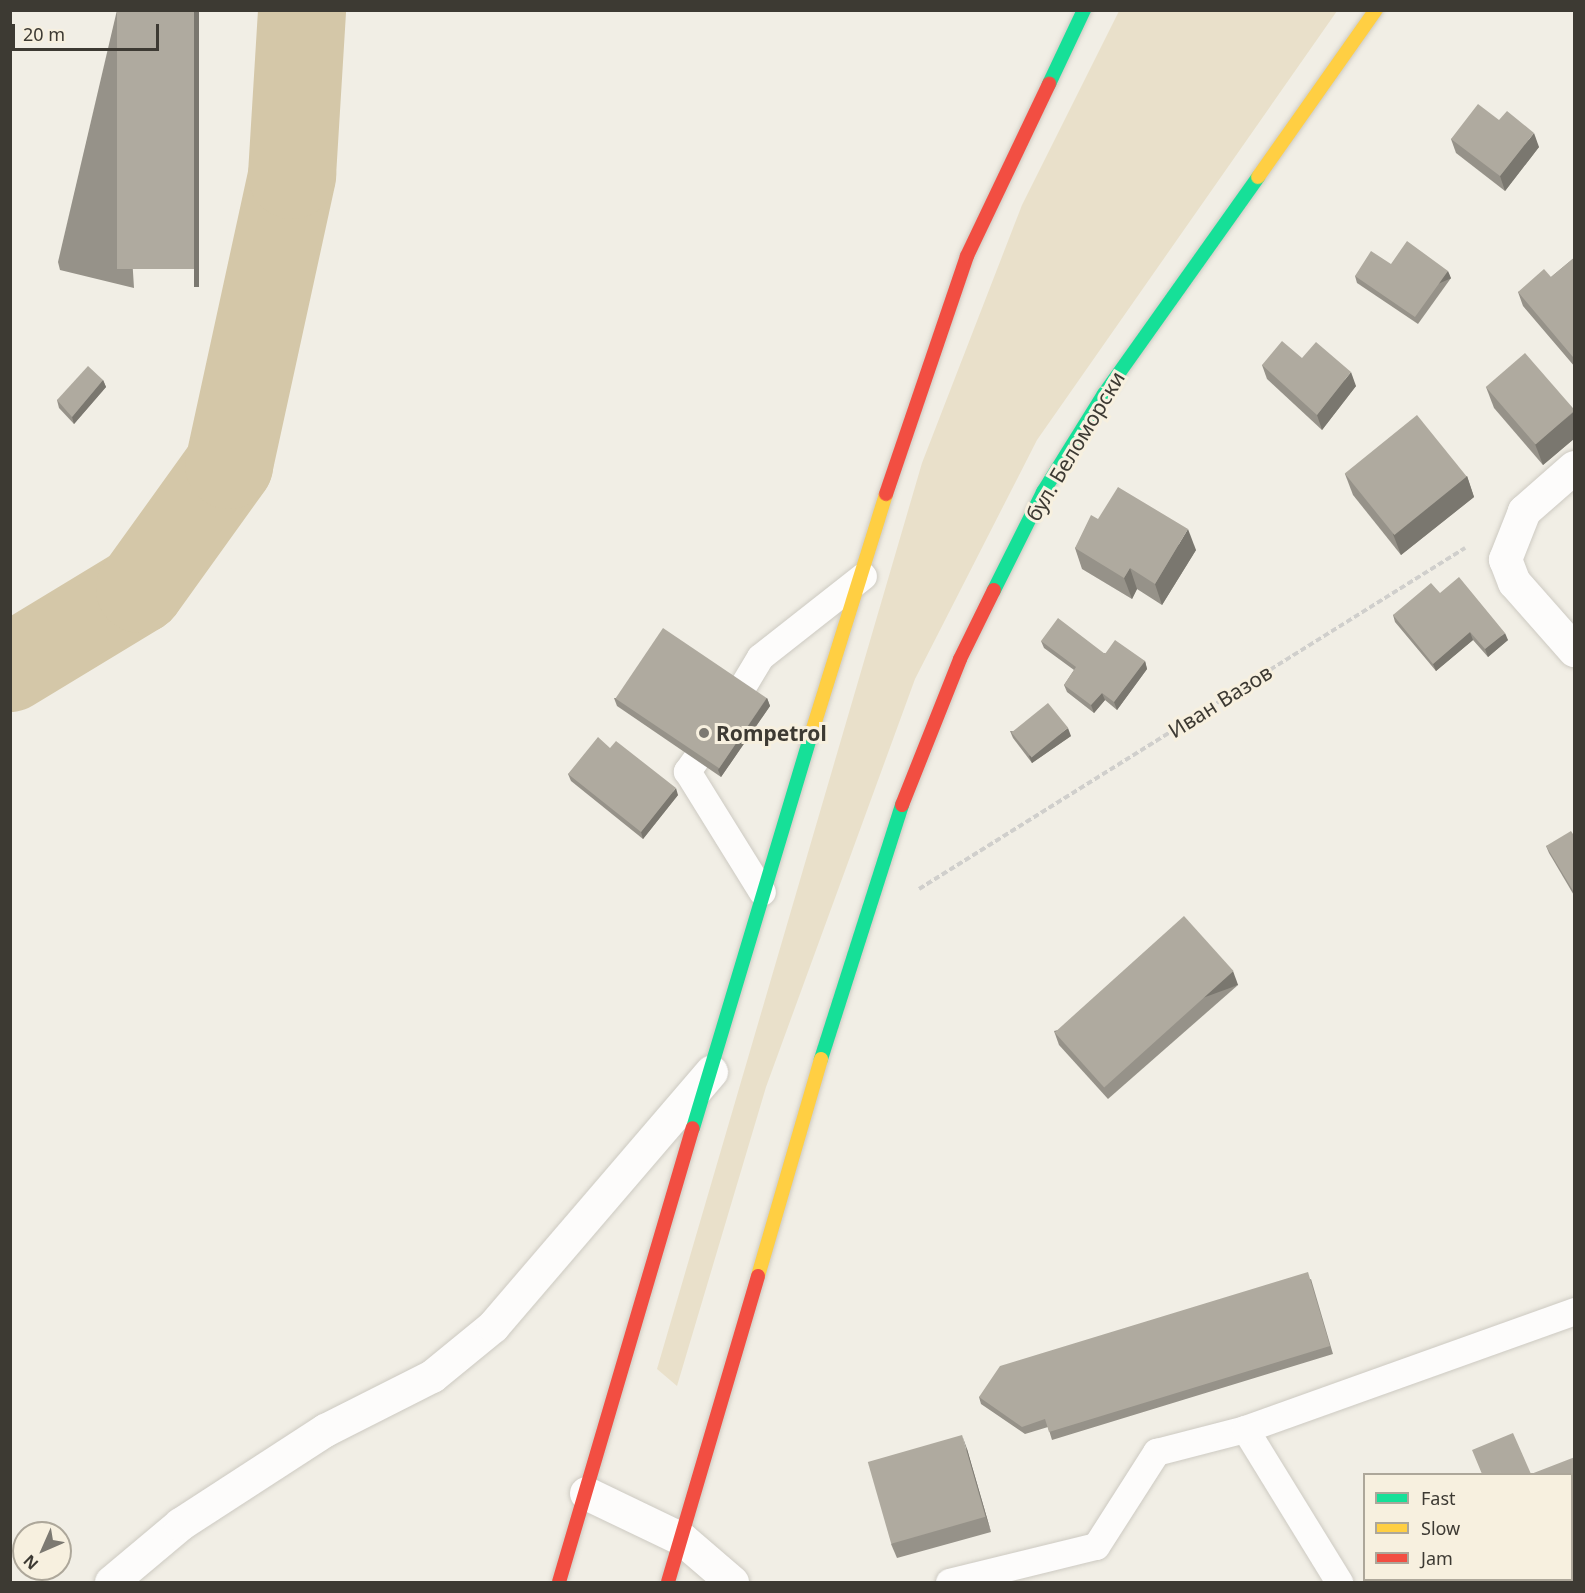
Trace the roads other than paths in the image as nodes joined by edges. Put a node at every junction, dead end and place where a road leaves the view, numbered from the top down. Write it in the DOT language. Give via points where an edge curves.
graph roads {
  1 [pos="1084,10"];
  2 [pos="1376,10"];
  3 [pos="1575,467"];
  4 [pos="863,576"];
  5 [pos="1575,650"];
  6 [pos="742,687"];
  7 [pos="695,760"];
  8 [pos="762,892"];
  9 [pos="711,1072"];
  10 [pos="1575,1311"];
  11 [pos="1245,1429"];
  12 [pos="586,1493"];
  13 [pos="682,1539"];
  14 [pos="111,1582"];
  15 [pos="559,1582"];
  16 [pos="668,1582"];
  17 [pos="732,1582"];
  18 [pos="949,1582"];
  19 [pos="1339,1582"];
  1 -- 4 [label="main road" via="967,256 917,394"];
  2 -- 13 [label="main road, бул. Беломорски" via="1104,394 1043,492 918,758 860,927 749,1292"];
  3 -- 5 [label="street" via="1524,511 1506,546 1508,570"];
  4 -- 6 [label="lane" via="760,657"];
  4 -- 8 [label="main road"];
  7 -- 8 [label="lane" via="687,771"];
  8 -- 9 [label="main road"];
  9 -- 12 [label="main road"];
  9 -- 14 [label="street" via="493,1326 432,1376 325,1430 180,1524"];
  10 -- 11 [label="lane"];
  11 -- 18 [label="lane" via="1156,1452 1096,1545"];
  11 -- 19 [label="lane"];
  12 -- 13 [label="street"];
  12 -- 15 [label="main road"];
  13 -- 16 [label="main road, бул. Беломорски"];
  13 -- 17 [label="street"];
}
